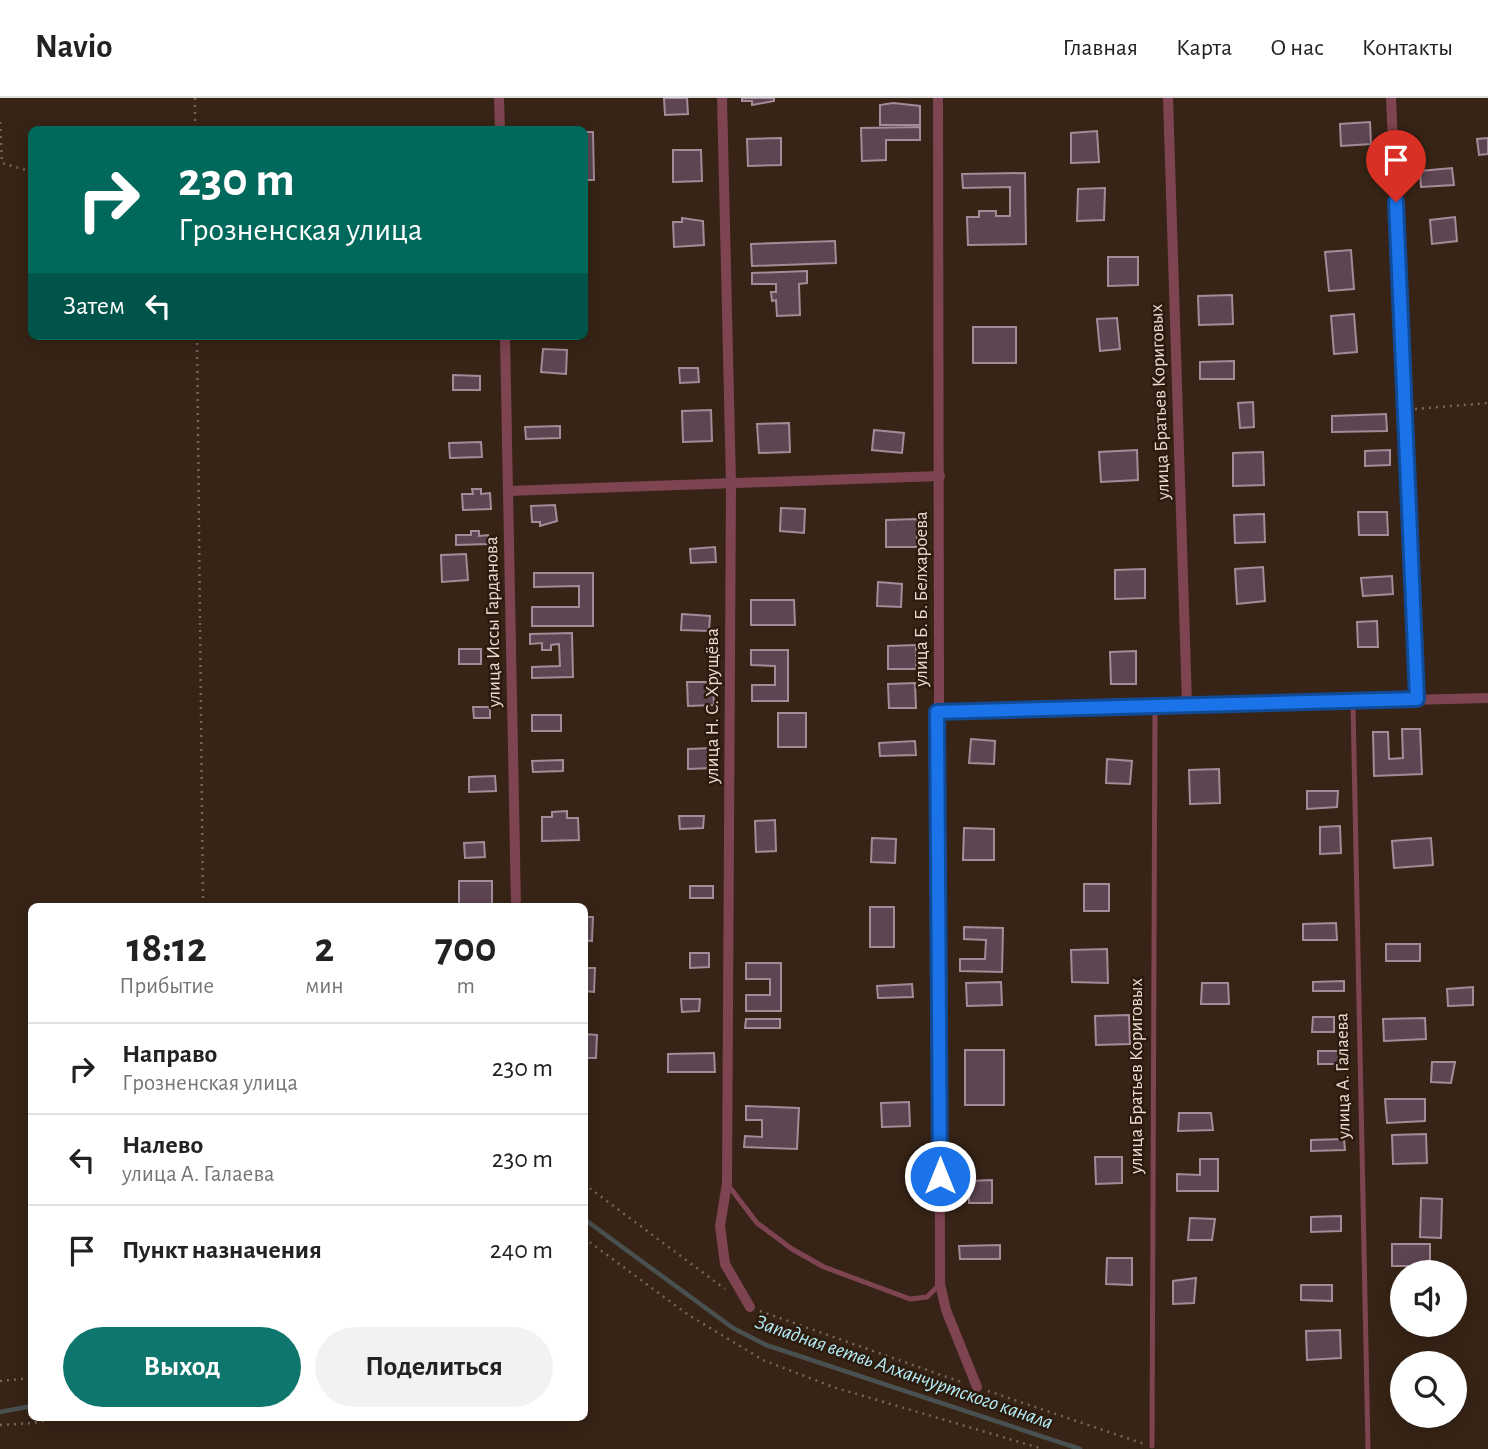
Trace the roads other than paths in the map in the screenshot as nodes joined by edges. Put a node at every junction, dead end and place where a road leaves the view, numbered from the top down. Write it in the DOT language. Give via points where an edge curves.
graph roads {
  1 [pos="499,98"];
  2 [pos="722,98"];
  3 [pos="938,98"];
  4 [pos="1168,98"];
  5 [pos="1391,98"];
  6 [pos="500,126"];
  7 [pos="505,340"];
  8 [pos="940,476"];
  9 [pos="731,483"];
  10 [pos="508,491"];
  11 [pos="1488,698"];
  12 [pos="1417,699"];
  13 [pos="1353,703"];
  14 [pos="1187,705"];
  15 [pos="1155,706"];
  16 [pos="937,712"];
  17 [pos="516,903"];
  18 [pos="727,1183"];
  19 [pos="940,1284"];
  20 [pos="750,1307"];
  21 [pos="977,1387"];
  22 [pos="1152,1446"];
  23 [pos="1368,1449"];
  1 -- 6 [label="street"];
  2 -- 9 [label="street, улица Н. С. Хрущёва"];
  3 -- 8 [label="street, улица Б. Б. Белхароева"];
  4 -- 14 [label="street, улица Братьев Кориговых"];
  5 -- 12 [label="street"];
  7 -- 10 [label="street, улица Иссы Гарданова"];
  8 -- 9 [label="street"];
  8 -- 16 [label="street, улица Б. Б. Белхароева"];
  9 -- 10 [label="street"];
  9 -- 18 [label="street, улица Н. С. Хрущёва"];
  10 -- 17 [label="street, улица Иссы Гарданова"];
  11 -- 12 [label="street"];
  12 -- 13 [label="street"];
  13 -- 14 [label="street"];
  13 -- 23 [label="lane, улица А. Галаева"];
  14 -- 15 [label="street"];
  15 -- 16 [label="street"];
  15 -- 22 [label="lane, улица Братьев Кориговых"];
  16 -- 19 [label="street, улица Б. Б. Белхароева"];
  18 -- 19 [label="lane" via="757,1223 824,1267 910,1299 927,1297"];
  18 -- 20 [label="street, улица Н. С. Хрущёва" via="720,1226 725,1264"];
  19 -- 21 [label="street, улица Б. Б. Белхароева"];
}
